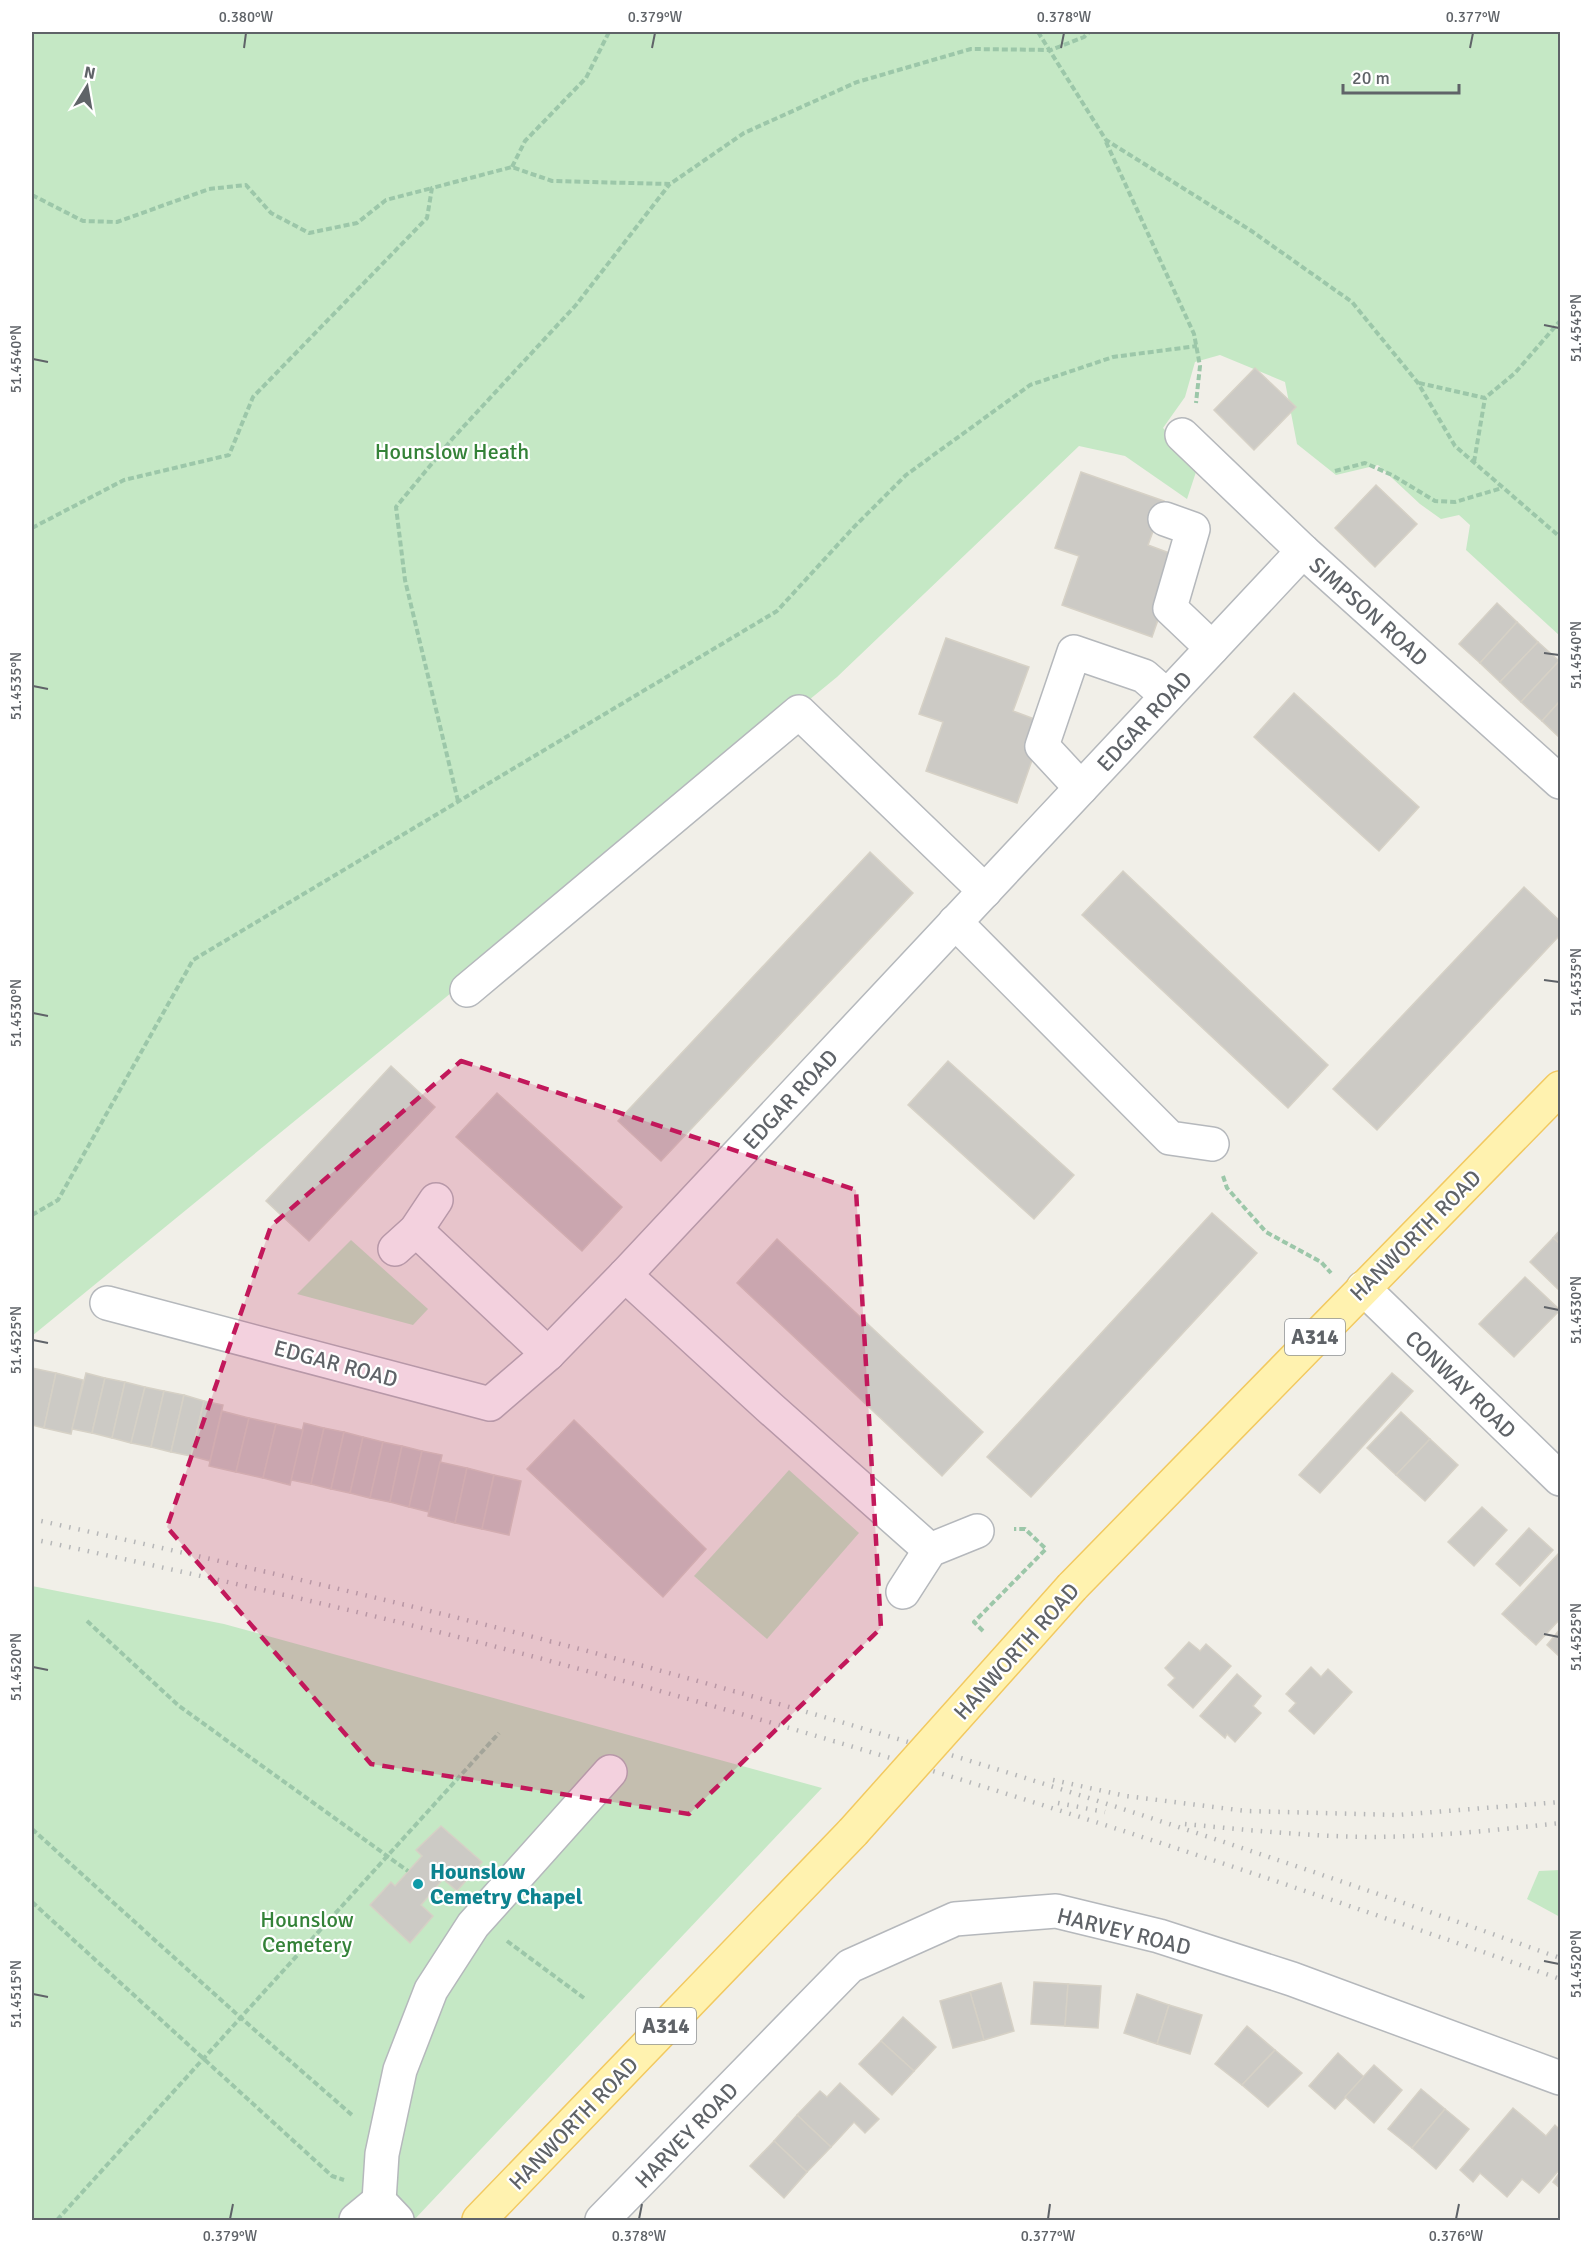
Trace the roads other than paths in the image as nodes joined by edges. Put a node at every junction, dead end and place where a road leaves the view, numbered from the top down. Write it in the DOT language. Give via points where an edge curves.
graph roads {
  1 [pos="1187,440"];
  2 [pos="1165,519"];
  3 [pos="1303,551"];
  4 [pos="1212,648"];
  5 [pos="1167,696"];
  6 [pos="1560,782"];
  7 [pos="1081,788"];
  8 [pos="985,891"];
  9 [pos="955,922"];
  10 [pos="467,990"];
  11 [pos="1560,1088"];
  12 [pos="1212,1144"];
  13 [pos="436,1200"];
  14 [pos="625,1275"];
  15 [pos="1358,1293"];
  16 [pos="107,1303"];
  17 [pos="548,1354"];
  18 [pos="1560,1479"];
  19 [pos="977,1531"];
  20 [pos="930,1550"];
  21 [pos="903,1592"];
  22 [pos="610,1772"];
  23 [pos="1560,2078"];
  24 [pos="378,2208"];
  25 [pos="479,2220"];
  26 [pos="602,2220"];
  1 -- 3 [label="street, SIMPSON ROAD"];
  2 -- 4 [label="street" via="1193,529 1170,608"];
  3 -- 4 [label="street, EDGAR ROAD"];
  3 -- 6 [label="street, SIMPSON ROAD"];
  4 -- 5 [label="street, EDGAR ROAD"];
  5 -- 7 [label="street, EDGAR ROAD"];
  5 -- 7 [label="street" via="1144,676 1074,652 1042,746"];
  7 -- 8 [label="street, EDGAR ROAD"];
  8 -- 9 [label="street, EDGAR ROAD"];
  8 -- 10 [label="street" via="799,712"];
  9 -- 12 [label="street" via="1170,1138"];
  9 -- 14 [label="street, EDGAR ROAD"];
  11 -- 15 [label="main road, HANWORTH ROAD / A314"];
  13 -- 17 [label="street" via="405,1240"];
  14 -- 17 [label="street, EDGAR ROAD"];
  14 -- 20 [label="street"];
  15 -- 18 [label="street, CONWAY ROAD"];
  15 -- 25 [label="main road, HANWORTH ROAD / A314, bridge" via="1072,1587 853,1832"];
  16 -- 17 [label="street, EDGAR ROAD" via="490,1404"];
  19 -- 20 [label="street"];
  20 -- 21 [label="street"];
  22 -- 24 [label="street" via="478,1920 431,1990 400,2070 384,2143"];
  23 -- 26 [label="street, HARVEY ROAD" via="1292,1979 1159,1936 1056,1911 955,1919 850,1966"];
}
